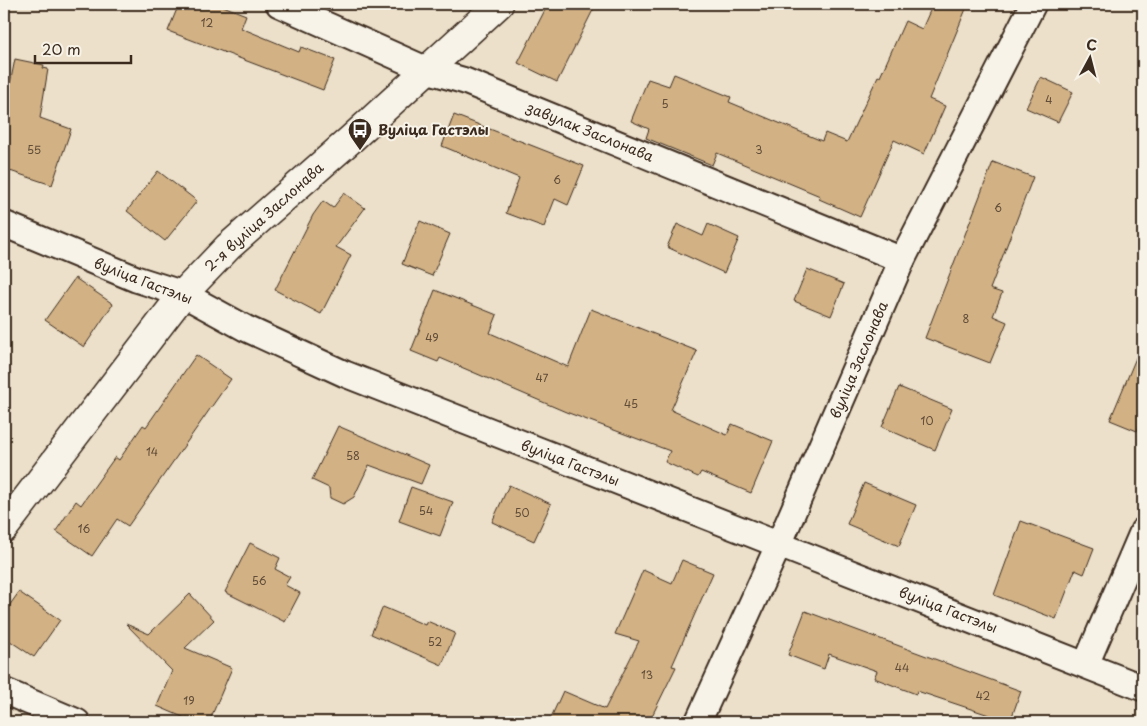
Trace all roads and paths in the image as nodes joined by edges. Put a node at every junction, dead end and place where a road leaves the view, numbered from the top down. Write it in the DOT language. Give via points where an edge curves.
graph roads {
  1 [pos="279,4"];
  2 [pos="499,4"];
  3 [pos="1033,4"];
  4 [pos="427,70"];
  5 [pos="4,224"];
  6 [pos="902,260"];
  7 [pos="183,294"];
  8 [pos="4,528"];
  9 [pos="1143,531"];
  10 [pos="779,544"];
  11 [pos="1086,664"];
  12 [pos="1143,688"];
  13 [pos="4,692"];
  14 [pos="77,722"];
  15 [pos="698,722"];
  1 -- 4 [label="street, завулак Заслонава"];
  2 -- 4 [label="main road, 2-я вуліца Заслонава"];
  3 -- 6 [label="street, вуліца Заслонава"];
  4 -- 6 [label="street, завулак Заслонава" via="465,81"];
  4 -- 7 [label="main road, 2-я вуліца Заслонава" via="228,247"];
  5 -- 7 [label="street, вуліца Гастэлы" via="136,279"];
  6 -- 10 [label="street, вуліца Заслонава"];
  7 -- 8 [label="main road, 2-я вуліца Заслонава"];
  7 -- 10 [label="street, вуліца Гастэлы" via="245,328 345,374"];
  9 -- 11 [label="street"];
  10 -- 11 [label="street, вуліца Гастэлы"];
  10 -- 15 [label="street, вуліца Заслонава"];
  11 -- 12 [label="street, вуліца Гастэлы"];
  13 -- 14 [label="street"];
}
